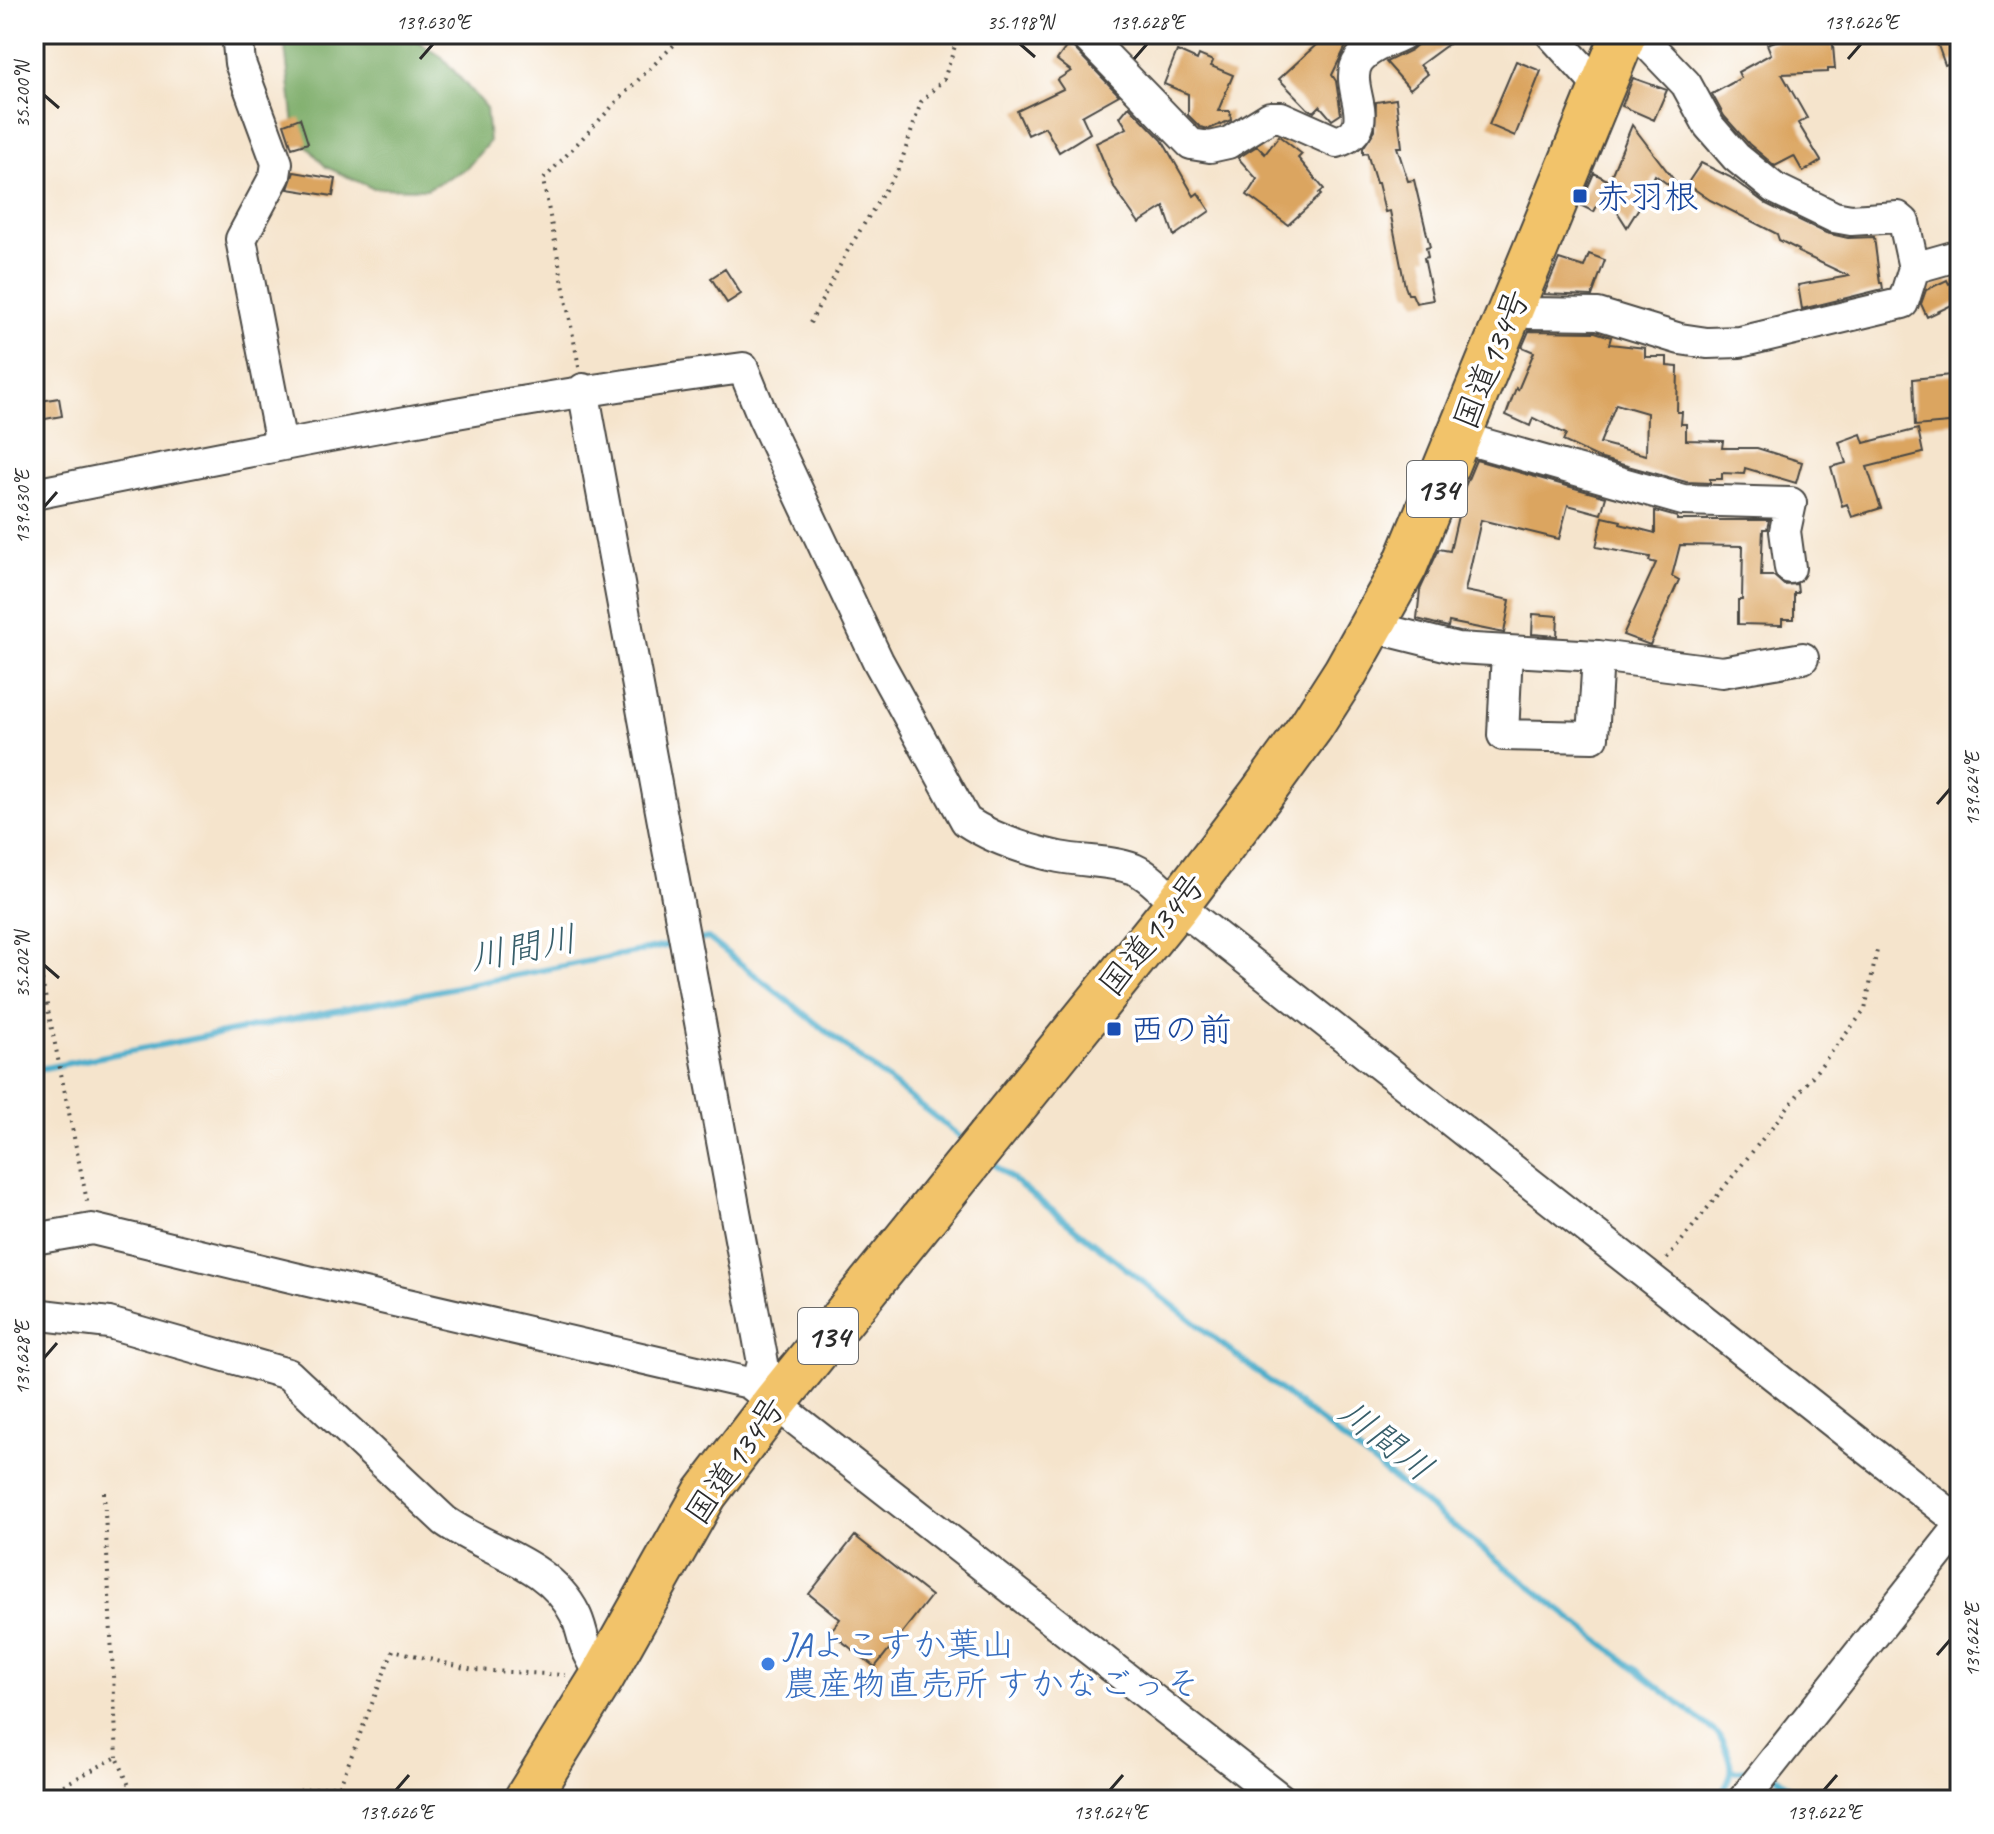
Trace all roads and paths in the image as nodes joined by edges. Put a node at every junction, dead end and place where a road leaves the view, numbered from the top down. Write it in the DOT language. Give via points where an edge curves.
graph roads {
  1 [pos="237,34"];
  2 [pos="685,34"];
  3 [pos="959,34"];
  4 [pos="1084,34"];
  5 [pos="1403,34"];
  6 [pos="1551,34"];
  7 [pos="1624,34"];
  8 [pos="1638,34"];
  9 [pos="1601,89"];
  10 [pos="1960,255"];
  11 [pos="1914,268"];
  12 [pos="1512,306"];
  13 [pos="810,323"];
  14 [pos="583,389"];
  15 [pos="1459,437"];
  16 [pos="281,444"];
  17 [pos="34,494"];
  18 [pos="1790,568"];
  19 [pos="1373,627"];
  20 [pos="1507,651"];
  21 [pos="1598,656"];
  22 [pos="1803,658"];
  23 [pos="1177,905"];
  24 [pos="34,941"];
  25 [pos="1877,950"];
  26 [pos="92,1229"];
  27 [pos="34,1239"];
  28 [pos="1650,1279"];
  29 [pos="34,1314"];
  30 [pos="766,1395"];
  31 [pos="104,1492"];
  32 [pos="1960,1524"];
  33 [pos="602,1677"];
  34 [pos="117,1757"];
  35 [pos="1757,1783"];
  36 [pos="35,1800"];
  37 [pos="135,1800"];
  38 [pos="236,1800"];
  39 [pos="526,1800"];
  40 [pos="1282,1800"];
  1 -- 16 [label="street" via="240,63 277,163 241,239"];
  2 -- 14 [label="path" via="543,180"];
  3 -- 13 [label="path" via="944,79 921,102 900,166"];
  4 -- 5 [label="street" via="1191,144 1210,147 1228,143 1270,117 1343,140 1361,121 1357,62"];
  6 -- 9 [label="street"];
  7 -- 9 [label="highway, 国道134号 / 134"];
  8 -- 11 [label="street" via="1686,84 1709,126 1736,157 1774,188 1834,217 1898,217 1904,222"];
  9 -- 12 [label="highway, 国道134号 / 134"];
  10 -- 11 [label="street"];
  11 -- 12 [label="street" via="1903,303 1740,342 1680,339 1598,314 1529,313"];
  12 -- 15 [label="highway, 国道134号 / 134"];
  14 -- 16 [label="street"];
  14 -- 23 [label="street" via="743,368 878,661 966,821 987,835 1059,857 1135,869"];
  14 -- 30 [label="street"];
  15 -- 18 [label="street" via="1686,500 1791,503 1785,531"];
  15 -- 19 [label="highway, 国道134号 / 134"];
  16 -- 17 [label="street"];
  19 -- 20 [label="street" via="1457,648"];
  19 -- 23 [label="highway, 国道134号 / 134" via="1311,726"];
  20 -- 21 [label="street"];
  20 -- 21 [label="street" via="1503,735 1593,737"];
  21 -- 22 [label="street" via="1722,672"];
  23 -- 28 [label="street"];
  23 -- 30 [label="highway, 国道134号 / 134"];
  24 -- 26 [label="path"];
  25 -- 28 [label="path" via="1865,1010"];
  26 -- 27 [label="street"];
  26 -- 30 [label="street" via="749,1383"];
  28 -- 32 [label="street"];
  29 -- 33 [label="street" via="109,1323 288,1374 445,1521 543,1576 575,1614"];
  30 -- 33 [label="highway, 国道134号 / 134"];
  30 -- 40 [label="street"];
  31 -- 34 [label="path"];
  32 -- 35 [label="street"];
  33 -- 38 [label="path" via="473,1670 393,1650 340,1785"];
  33 -- 39 [label="highway, 国道134号 / 134"];
  34 -- 36 [label="path"];
  34 -- 37 [label="path"];
}
